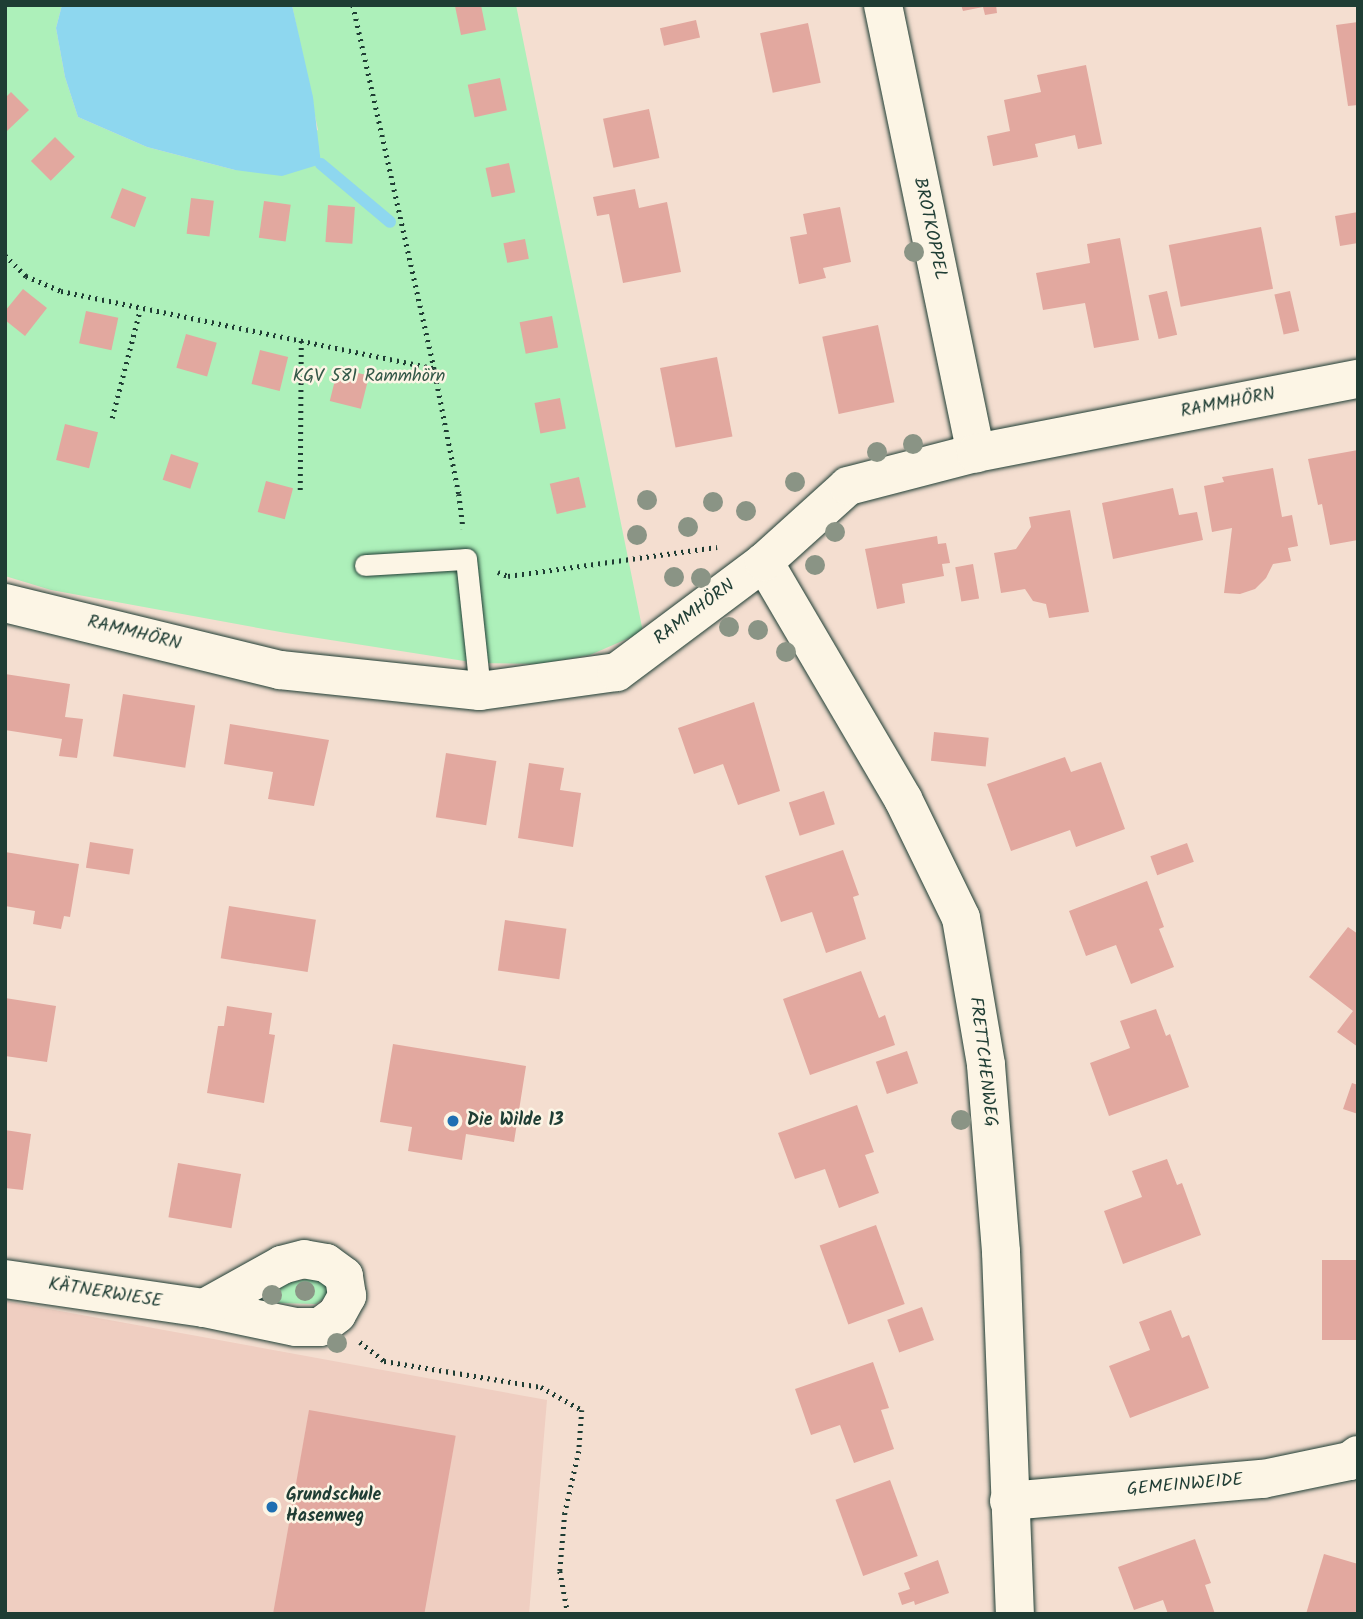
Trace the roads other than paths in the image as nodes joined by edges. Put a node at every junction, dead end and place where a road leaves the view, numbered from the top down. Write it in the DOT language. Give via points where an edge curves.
graph roads {
  1 [pos="883,5"];
  2 [pos="1358,379"];
  3 [pos="976,453"];
  4 [pos="764,562"];
  5 [pos="365,565"];
  6 [pos="5,603"];
  7 [pos="480,691"];
  8 [pos="5,1279"];
  9 [pos="204,1308"];
  10 [pos="1358,1455"];
  11 [pos="1009,1501"];
  12 [pos="1015,1614"];
  1 -- 3 [label="street, BROTKOPPEL"];
  2 -- 3 [label="street, RAMMHÖRN"];
  3 -- 4 [label="street, RAMMHÖRN" via="848,486"];
  4 -- 7 [label="street, RAMMHÖRN" via="617,672"];
  4 -- 11 [label="street, FRETTCHENWEG" via="903,799 961,918 986,1065 999,1225"];
  5 -- 7 [label="lane" via="466,559"];
  6 -- 7 [label="street, RAMMHÖRN" via="280,670"];
  8 -- 9 [label="street, KÄTNERWIESE"];
  9 -- 9 [label="street, KÄTNERWIESE" via="296,1327 320,1327 337,1314 347,1296 344,1276 327,1263 304,1259 282,1265"];
  10 -- 11 [label="street, GEMEINWEIDE" via="1350,1461 1264,1479"];
  11 -- 12 [label="street, FRETTCHENWEG"];
}
